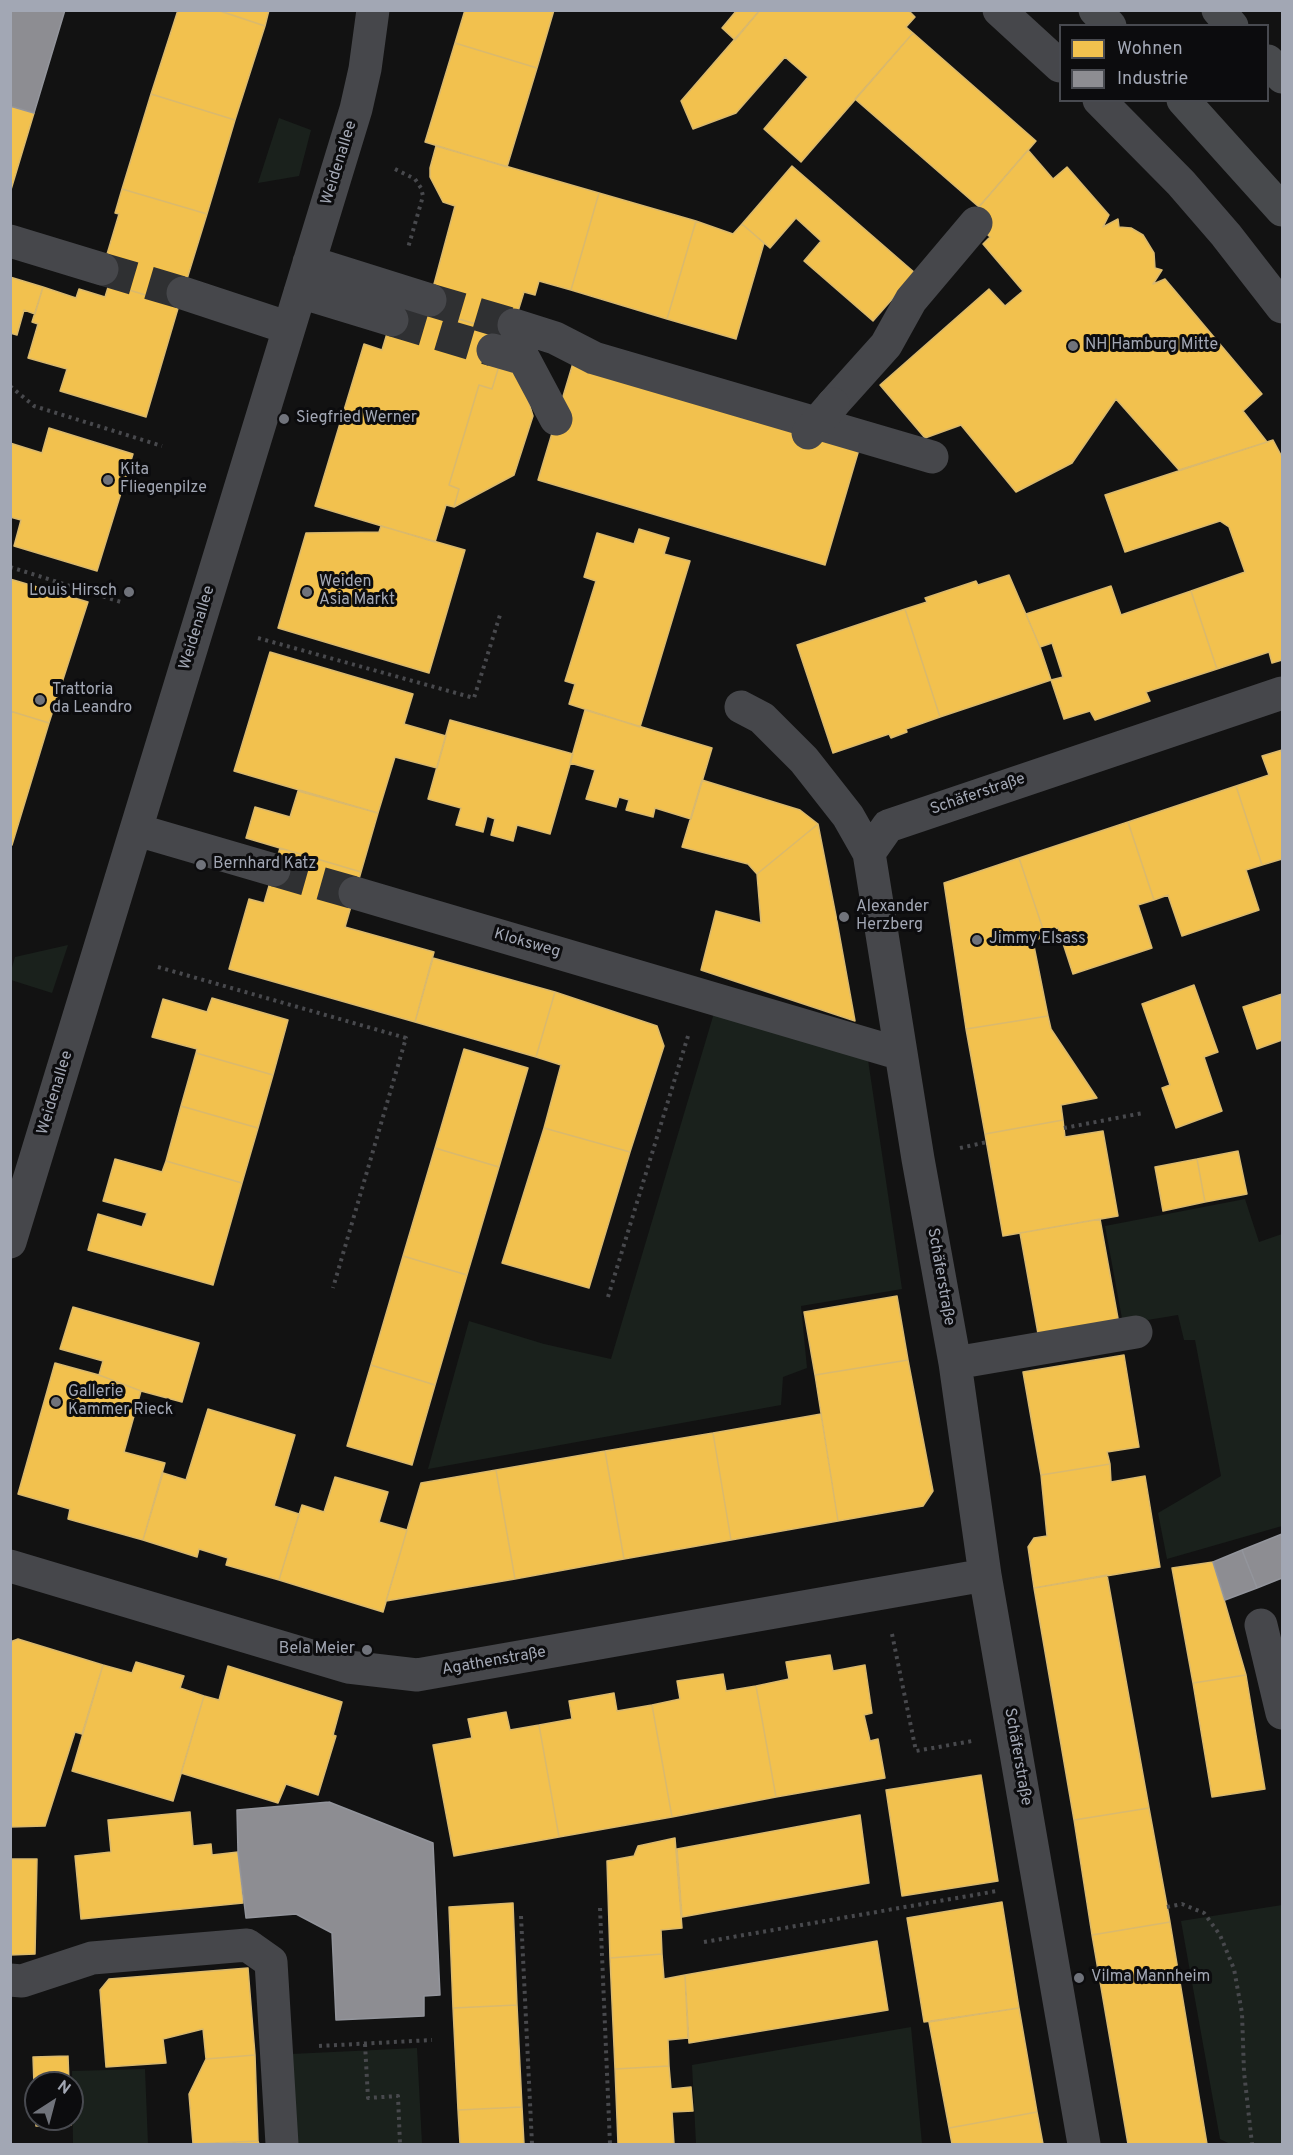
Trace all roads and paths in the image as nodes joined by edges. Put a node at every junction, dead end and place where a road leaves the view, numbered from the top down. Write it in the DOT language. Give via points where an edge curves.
graph roads {
  1 [pos="373,10"];
  2 [pos="999,10"];
  3 [pos="1095,10"];
  4 [pos="1218,10"];
  5 [pos="1108,24"];
  6 [pos="1230,24"];
  7 [pos="1269,62"];
  8 [pos="1059,65"];
  9 [pos="1282,77"];
  10 [pos="1101,102"];
  11 [pos="1185,102"];
  12 [pos="395,169"];
  13 [pos="1282,210"];
  14 [pos="976,223"];
  15 [pos="10,241"];
  16 [pos="405,258"];
  17 [pos="102,269"];
  18 [pos="305,277"];
  19 [pos="183,293"];
  20 [pos="430,300"];
  21 [pos="1282,307"];
  22 [pos="392,320"];
  23 [pos="514,325"];
  24 [pos="290,328"];
  25 [pos="493,350"];
  26 [pos="10,386"];
  27 [pos="556,419"];
  28 [pos="808,433"];
  29 [pos="162,446"];
  30 [pos="932,458"];
  31 [pos="10,567"];
  32 [pos="121,602"];
  33 [pos="500,615"];
  34 [pos="258,638"];
  35 [pos="1282,693"];
  36 [pos="741,707"];
  37 [pos="137,830"];
  38 [pos="869,853"];
  39 [pos="274,870"];
  40 [pos="355,893"];
  41 [pos="158,967"];
  42 [pos="700,995"];
  43 [pos="901,1054"];
  44 [pos="1143,1113"];
  45 [pos="1064,1128"];
  46 [pos="987,1142"];
  47 [pos="960,1148"];
  48 [pos="10,1242"];
  49 [pos="333,1288"];
  50 [pos="608,1297"];
  51 [pos="1136,1332"];
  52 [pos="955,1363"];
  53 [pos="10,1566"];
  54 [pos="985,1575"];
  55 [pos="1261,1625"];
  56 [pos="892,1632"];
  57 [pos="1282,1713"];
  58 [pos="972,1740"];
  59 [pos="1006,1889"];
  60 [pos="1167,1906"];
  61 [pos="600,1908"];
  62 [pos="521,1916"];
  63 [pos="704,1942"];
  64 [pos="10,1980"];
  65 [pos="432,2040"];
  66 [pos="365,2044"];
  67 [pos="337,2045"];
  68 [pos="282,2145"];
  69 [pos="400,2145"];
  70 [pos="532,2145"];
  71 [pos="610,2145"];
  72 [pos="1084,2145"];
  73 [pos="1252,2145"];
  1 -- 18 [label="street, Weidenallee" via="356,109"];
  2 -- 8 [label="street"];
  3 -- 5 [label="main road"];
  4 -- 6 [label="main road"];
  7 -- 9 [label="main road"];
  10 -- 21 [label="street" via="1181,183"];
  11 -- 13 [label="main road"];
  12 -- 16 [label="path" via="415,179 423,196"];
  14 -- 28 [label="street, bridge" via="911,300 886,345"];
  15 -- 17 [label="street"];
  18 -- 20 [label="street"];
  18 -- 22 [label="street"];
  18 -- 24 [label="street, Weidenallee"];
  19 -- 24 [label="street"];
  23 -- 30 [label="street" via="555,338 594,358"];
  24 -- 37 [label="street, Weidenallee"];
  25 -- 27 [label="street" via="524,359"];
  26 -- 29 [label="path" via="34,406"];
  31 -- 32 [label="path"];
  33 -- 34 [label="path" via="474,698"];
  35 -- 38 [label="street, Schäferstraße" via="888,826"];
  36 -- 38 [label="street" via="762,718 804,760 848,816"];
  37 -- 39 [label="street"];
  37 -- 48 [label="street, Weidenallee"];
  38 -- 43 [label="street, Schäferstraße"];
  40 -- 42 [label="street, Kloksweg"];
  41 -- 49 [label="path" via="406,1038"];
  42 -- 43 [label="street, Kloksweg"];
  42 -- 50 [label="path"];
  43 -- 52 [label="street, Schäferstraße"];
  44 -- 45 [label="path"];
  46 -- 47 [label="path"];
  51 -- 52 [label="street"];
  52 -- 54 [label="street, Schäferstraße"];
  53 -- 54 [label="street, Agathenstraße" via="348,1667 417,1676"];
  54 -- 72 [label="street, Schäferstraße"];
  55 -- 57 [label="street"];
  56 -- 58 [label="path" via="916,1751"];
  59 -- 63 [label="path"];
  60 -- 73 [label="path" via="1182,1904 1204,1912 1221,1935 1234,1969 1242,2013"];
  61 -- 71 [label="path"];
  62 -- 70 [label="path"];
  64 -- 68 [label="street" via="22,1981 92,1958 247,1945 272,1962"];
  65 -- 66 [label="path"];
  66 -- 67 [label="path"];
  66 -- 69 [label="path" via="368,2098 398,2096"];
}
